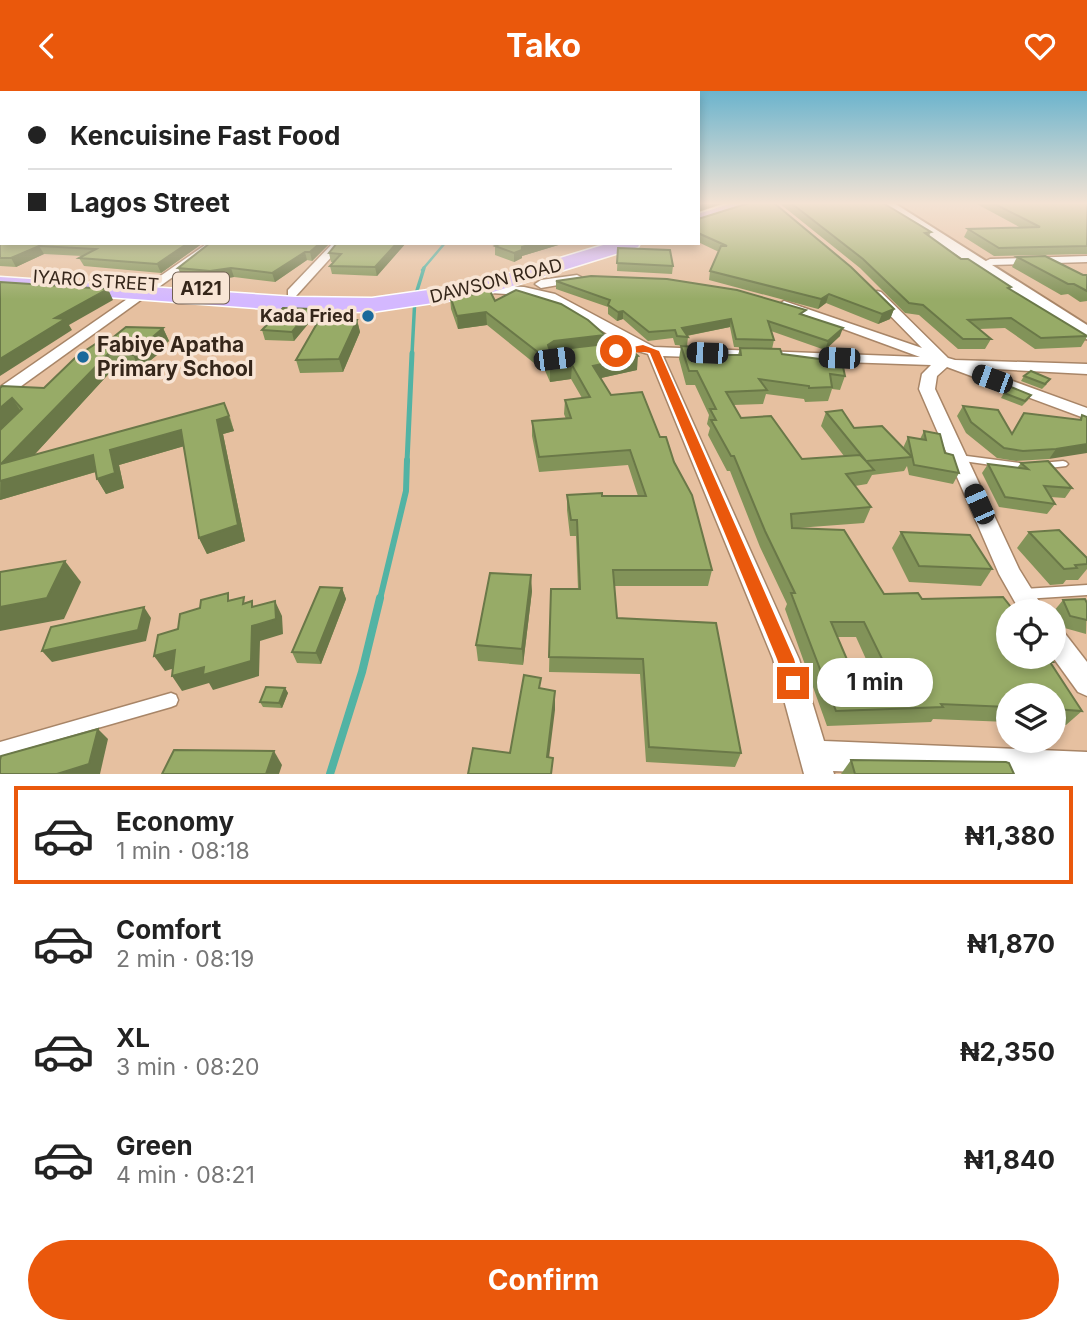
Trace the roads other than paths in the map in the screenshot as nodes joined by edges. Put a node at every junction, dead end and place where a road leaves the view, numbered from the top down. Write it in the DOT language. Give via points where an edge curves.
graph roads {
  1 [pos="935,235"];
  2 [pos="948,235"];
  3 [pos="212,245"];
  4 [pos="337,245"];
  5 [pos="585,245"];
  6 [pos="627,245"];
  7 [pos="1087,259"];
  8 [pos="990,262"];
  9 [pos="0,274"];
  10 [pos="590,277"];
  11 [pos="863,281"];
  12 [pos="0,283"];
  13 [pos="544,284"];
  14 [pos="149,289"];
  15 [pos="292,293"];
  16 [pos="433,294"];
  17 [pos="400,298"];
  18 [pos="773,302"];
  19 [pos="1087,322"];
  20 [pos="1087,333"];
  21 [pos="642,350"];
  22 [pos="944,362"];
  23 [pos="1087,369"];
  24 [pos="0,394"];
  25 [pos="1087,414"];
  26 [pos="959,458"];
  27 [pos="1063,464"];
  28 [pos="1087,590"];
  29 [pos="1022,594"];
  30 [pos="1025,599"];
  31 [pos="1066,655"];
  32 [pos="1087,683"];
  33 [pos="171,700"];
  34 [pos="0,749"];
  35 [pos="817,764"];
  36 [pos="1087,767"];
  1 -- 20 [label="street"];
  2 -- 8 [label="street"];
  3 -- 14 [label="street"];
  4 -- 15 [label="street"];
  5 -- 16 [label="highway, DAWSON ROAD / A121"];
  6 -- 13 [label="highway, DAWSON ROAD / A121"];
  7 -- 8 [label="street"];
  8 -- 19 [label="street"];
  9 -- 14 [label="highway, IYARO STREET / A121"];
  10 -- 13 [label="street"];
  11 -- 22 [label="street"];
  12 -- 14 [label="highway, IYARO STREET / A121"];
  13 -- 16 [label="highway, DAWSON ROAD / A121"];
  13 -- 21 [label="street"];
  14 -- 15 [label="highway, IYARO STREET / A121"];
  14 -- 17 [label="highway, IYARO STREET / A121" via="295,304"];
  14 -- 24 [label="street"];
  15 -- 17 [label="highway, IYARO STREET / A121"];
  16 -- 17 [label="highway, DAWSON ROAD / A121"];
  18 -- 22 [label="street"];
  21 -- 22 [label="street"];
  21 -- 35 [label="street" via="786,659"];
  22 -- 23 [label="street"];
  22 -- 25 [label="street"];
  22 -- 26 [label="street" via="930,373 927,389"];
  26 -- 27 [label="lane" via="1016,467"];
  26 -- 29 [label="street"];
  28 -- 29 [label="lane"];
  29 -- 30 [label="street"];
  31 -- 32 [label="street"];
  33 -- 34 [label="lane"];
  35 -- 36 [label="street"];
}
